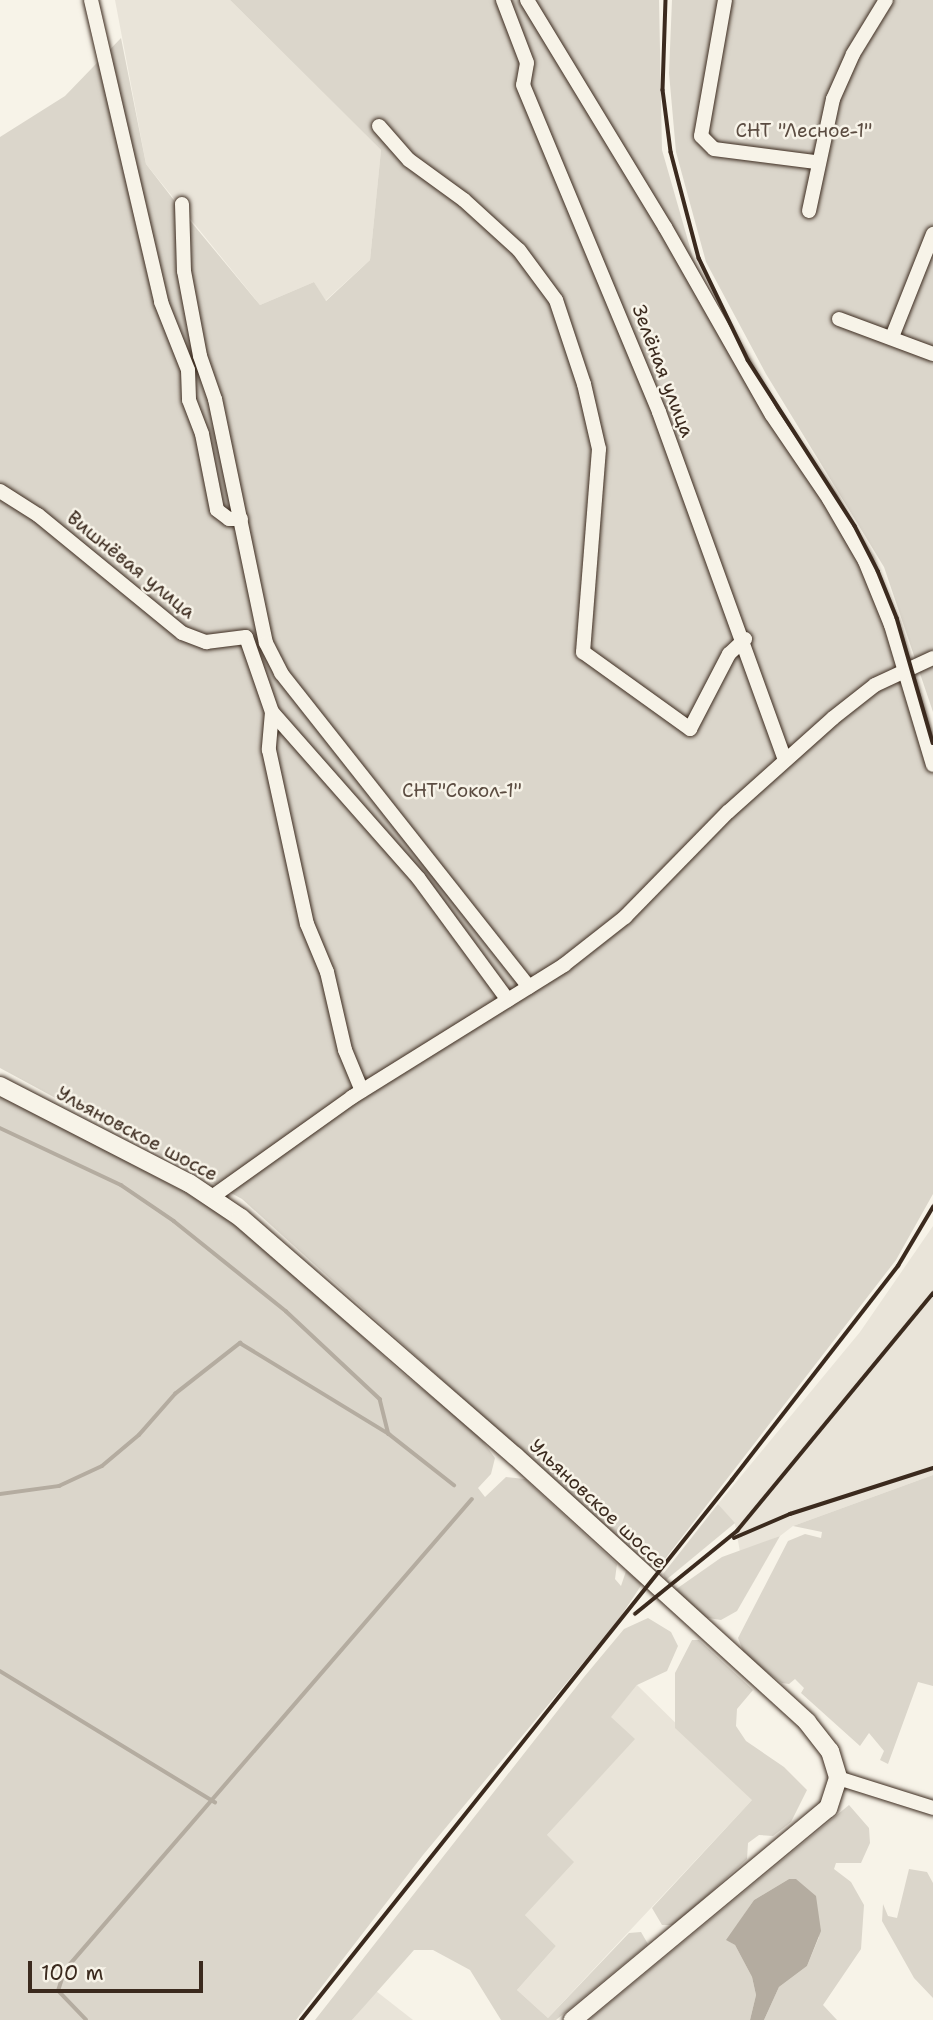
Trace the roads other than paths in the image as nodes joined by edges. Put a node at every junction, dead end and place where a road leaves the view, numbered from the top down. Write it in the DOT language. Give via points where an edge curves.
graph roads {
  1 [pos="91,0"];
  2 [pos="503,0"];
  3 [pos="527,0"];
  4 [pos="725,0"];
  5 [pos="886,0"];
  6 [pos="379,126"];
  7 [pos="816,162"];
  8 [pos="182,204"];
  9 [pos="809,211"];
  10 [pos="931,242"];
  11 [pos="839,318"];
  12 [pos="892,337"];
  13 [pos="933,354"];
  14 [pos="0,491"];
  15 [pos="241,519"];
  16 [pos="745,639"];
  17 [pos="933,658"];
  18 [pos="905,670"];
  19 [pos="272,712"];
  20 [pos="785,760"];
  21 [pos="933,765"];
  22 [pos="529,987"];
  23 [pos="508,1000"];
  24 [pos="0,1086"];
  25 [pos="362,1091"];
  26 [pos="212,1197"];
  27 [pos="838,1778"];
  28 [pos="933,1808"];
  29 [pos="573,2020"];
  1 -- 15 [label="street" via="161,302 188,370 190,400 202,434 217,510 229,519"];
  2 -- 16 [label="street, Зелёная улица" via="527,63 523,85 594,248"];
  3 -- 18 [label="street" via="659,216 772,415 847,528 891,625"];
  4 -- 7 [label="street" via="701,136 715,149"];
  5 -- 7 [label="street" via="853,54 833,99"];
  6 -- 16 [label="street" via="409,160 464,200 519,250 556,300 584,384 598,449 583,652 690,729 729,654"];
  7 -- 9 [label="street"];
  8 -- 15 [label="street" via="180,236 194,320"];
  10 -- 12 [label="street"];
  11 -- 12 [label="street"];
  12 -- 13 [label="street"];
  14 -- 19 [label="street, Вишнёвая улица" via="38,516 182,633 205,642 246,637"];
  15 -- 22 [label="street" via="266,643 281,673"];
  16 -- 20 [label="street, Зелёная улица"];
  17 -- 18 [label="street"];
  18 -- 20 [label="street" via="875,685"];
  18 -- 21 [label="street"];
  19 -- 23 [label="street" via="419,879"];
  19 -- 25 [label="street" via="269,750 307,924 327,972 345,1050"];
  20 -- 22 [label="street" via="625,917"];
  22 -- 23 [label="street"];
  23 -- 25 [label="street"];
  24 -- 26 [label="main road, Ульяновское шоссе"];
  25 -- 26 [label="street"];
  26 -- 27 [label="main road, Ульяновское шоссе" via="515,1456 807,1723 830,1751"];
  27 -- 28 [label="street"];
  27 -- 29 [label="main road" via="833,1798 820,1816"];
}
